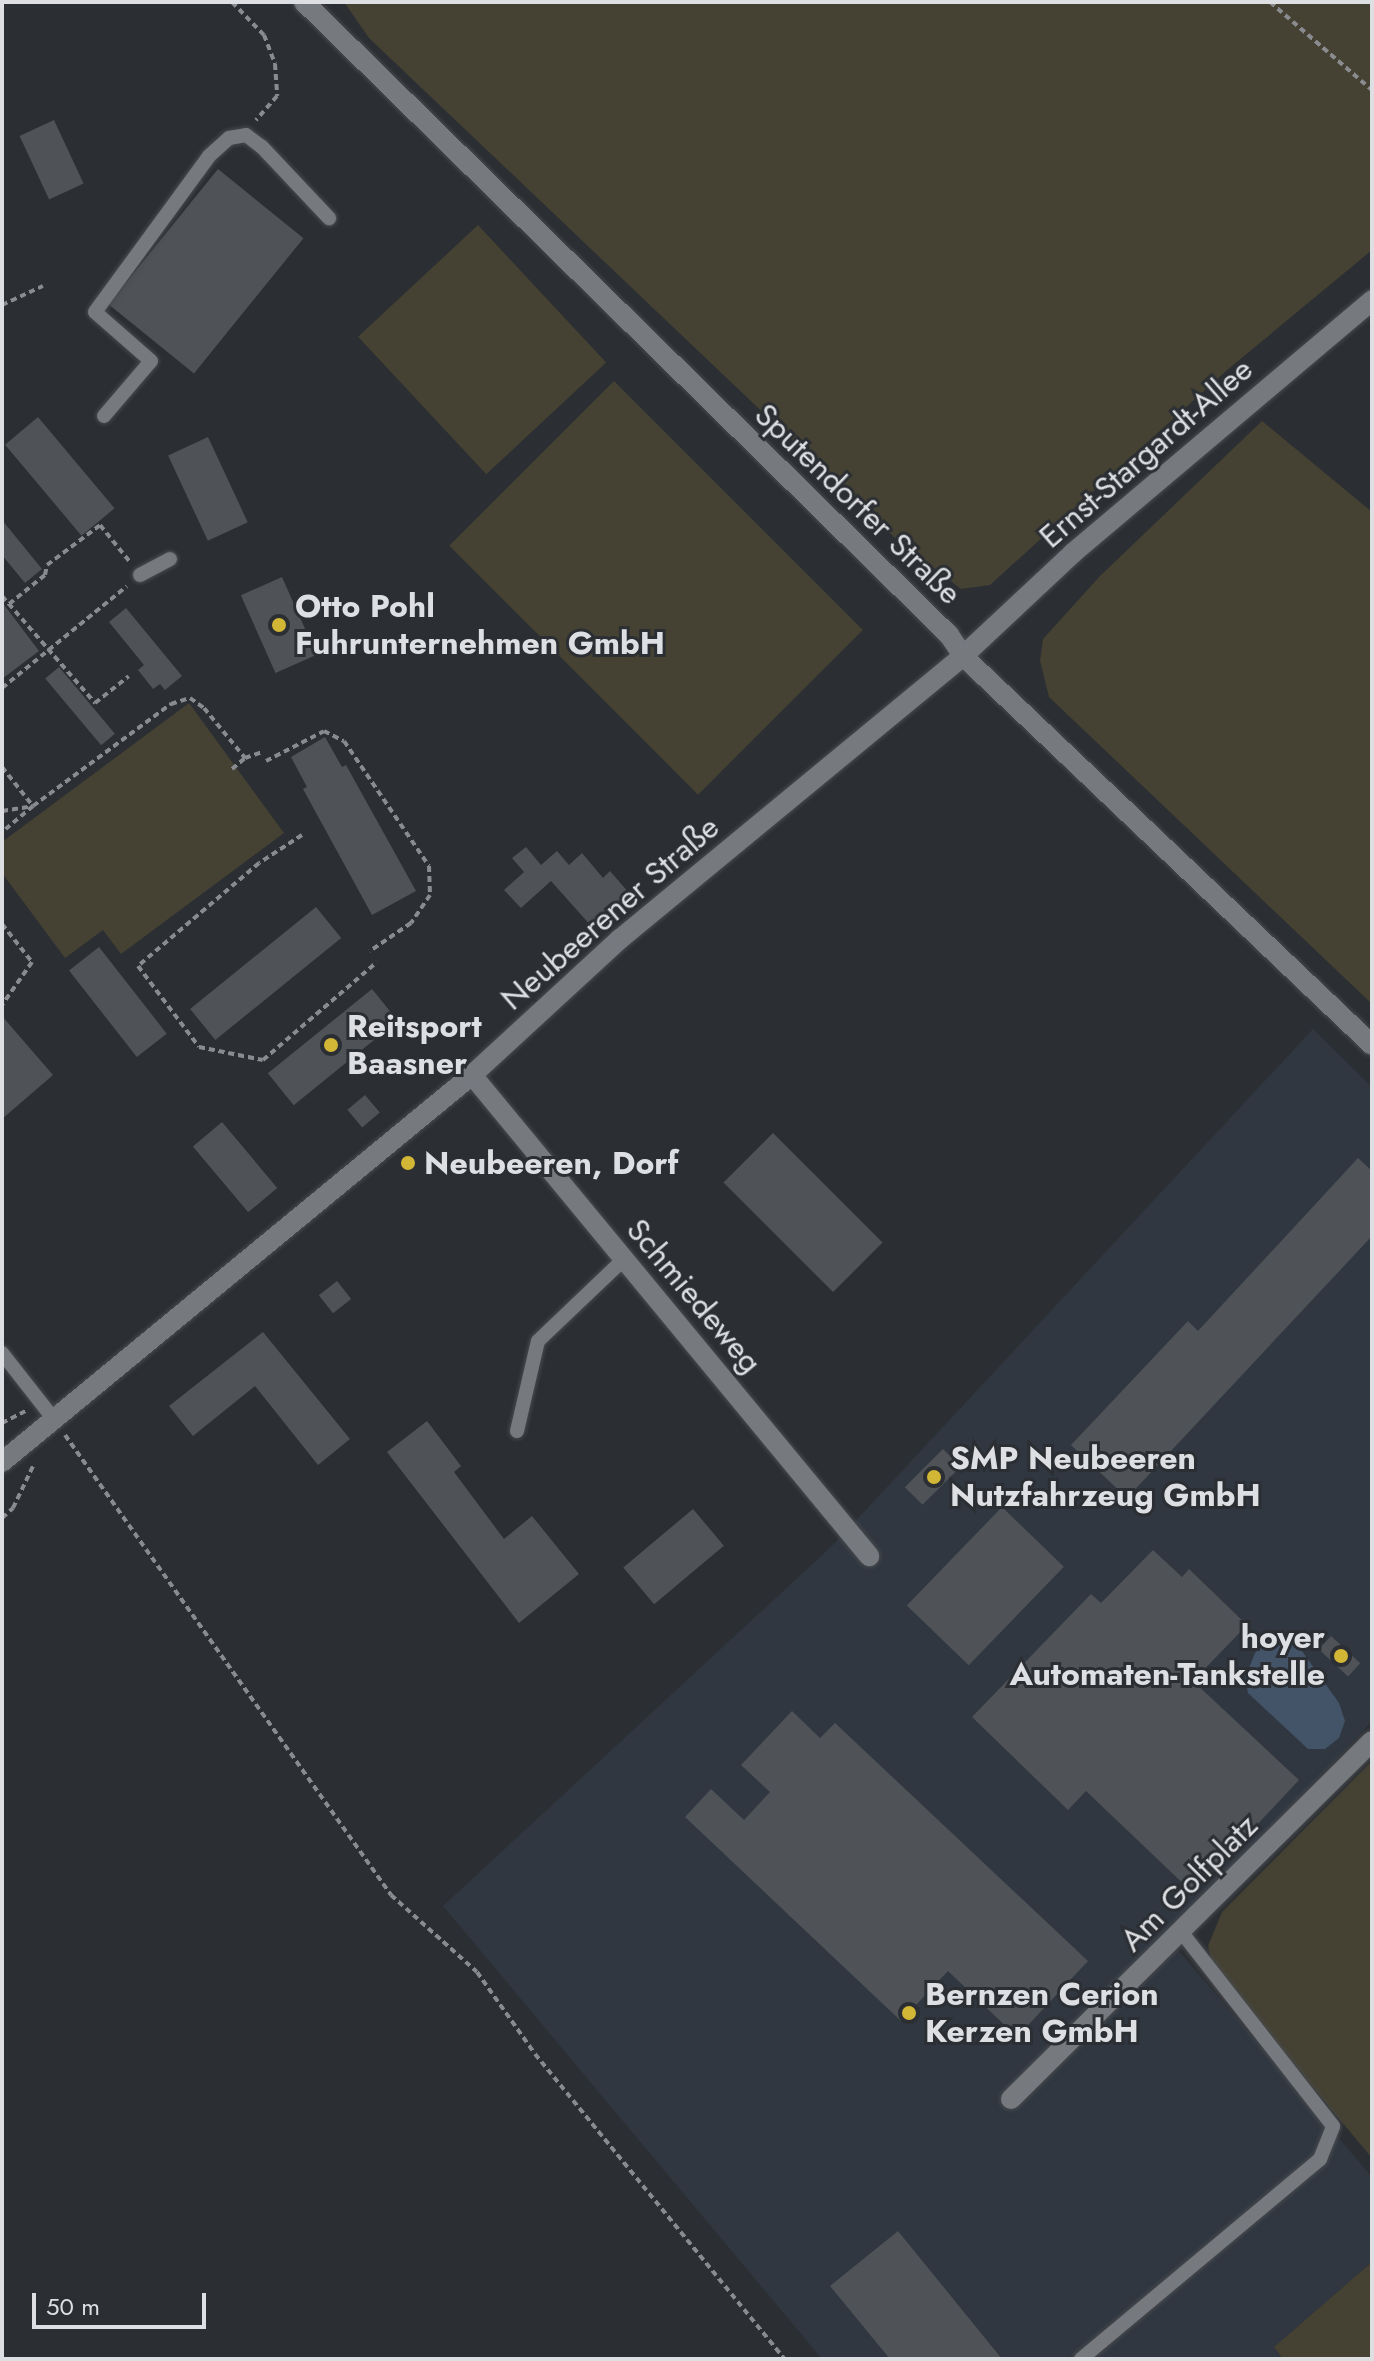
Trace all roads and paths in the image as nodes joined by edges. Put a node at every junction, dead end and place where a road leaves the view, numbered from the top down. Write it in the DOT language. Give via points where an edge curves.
graph roads {
  1 [pos="232,2"];
  2 [pos="304,2"];
  3 [pos="1270,2"];
  4 [pos="1372,90"];
  5 [pos="246,135"];
  6 [pos="329,218"];
  7 [pos="43,286"];
  8 [pos="1372,300"];
  9 [pos="2,305"];
  10 [pos="104,416"];
  11 [pos="170,559"];
  12 [pos="140,575"];
  13 [pos="2,596"];
  14 [pos="9,604"];
  15 [pos="48,648"];
  16 [pos="963,656"];
  17 [pos="129,676"];
  18 [pos="2,688"];
  19 [pos="262,752"];
  20 [pos="245,758"];
  21 [pos="266,761"];
  22 [pos="2,767"];
  23 [pos="232,769"];
  24 [pos="33,806"];
  25 [pos="2,811"];
  26 [pos="2,832"];
  27 [pos="302,835"];
  28 [pos="2,924"];
  29 [pos="370,951"];
  30 [pos="377,962"];
  31 [pos="2,1005"];
  32 [pos="1372,1045"];
  33 [pos="472,1075"];
  34 [pos="624,1259"];
  35 [pos="2,1353"];
  36 [pos="53,1418"];
  37 [pos="517,1431"];
  38 [pos="2,1462"];
  39 [pos="22,1490"];
  40 [pos="2,1518"];
  41 [pos="869,1556"];
  42 [pos="1372,1741"];
  43 [pos="1183,1934"];
  44 [pos="1011,2099"];
  45 [pos="785,2359"];
  46 [pos="1081,2359"];
  1 -- 5 [label="path" via="264,35 279,84 277,96"];
  2 -- 16 [label="street, Sputendorfer Straße" via="949,635"];
  3 -- 4 [label="path"];
  5 -- 6 [label="lane"];
  5 -- 10 [label="lane" via="229,138 209,156 95,312 151,361"];
  7 -- 9 [label="path"];
  8 -- 16 [label="street, Ernst-Stargardt-Allee" via="1073,553"];
  11 -- 12 [label="lane"];
  12 -- 14 [label="path" via="100,525 47,565 45,575"];
  12 -- 15 [label="path"];
  13 -- 14 [label="path"];
  14 -- 15 [label="path"];
  15 -- 17 [label="path" via="95,703"];
  15 -- 18 [label="path"];
  16 -- 32 [label="street, Sputendorfer Straße"];
  16 -- 33 [label="street, Neubeerener Straße" via="620,939"];
  19 -- 20 [label="path"];
  20 -- 23 [label="path"];
  20 -- 24 [label="path" via="190,698 171,704"];
  21 -- 29 [label="path" via="324,731 344,741 429,866 430,895 411,923"];
  22 -- 24 [label="path"];
  24 -- 25 [label="path"];
  24 -- 26 [label="path"];
  27 -- 30 [label="path" via="259,863 138,966 199,1047 263,1060"];
  28 -- 31 [label="path" via="32,962"];
  33 -- 34 [label="street, Schmiedeweg"];
  33 -- 36 [label="street, Neubeerener Straße"];
  34 -- 37 [label="lane" via="538,1341"];
  34 -- 41 [label="street, Schmiedeweg"];
  35 -- 36 [label="lane"];
  36 -- 38 [label="street, Neubeerener Straße"];
  36 -- 45 [label="path" via="391,1895 477,1972 535,2054"];
  39 -- 40 [label="path"];
  42 -- 43 [label="street, Am Golfplatz"];
  43 -- 44 [label="street, Am Golfplatz"];
  43 -- 46 [label="lane" via="1333,2126 1320,2159"];
}
